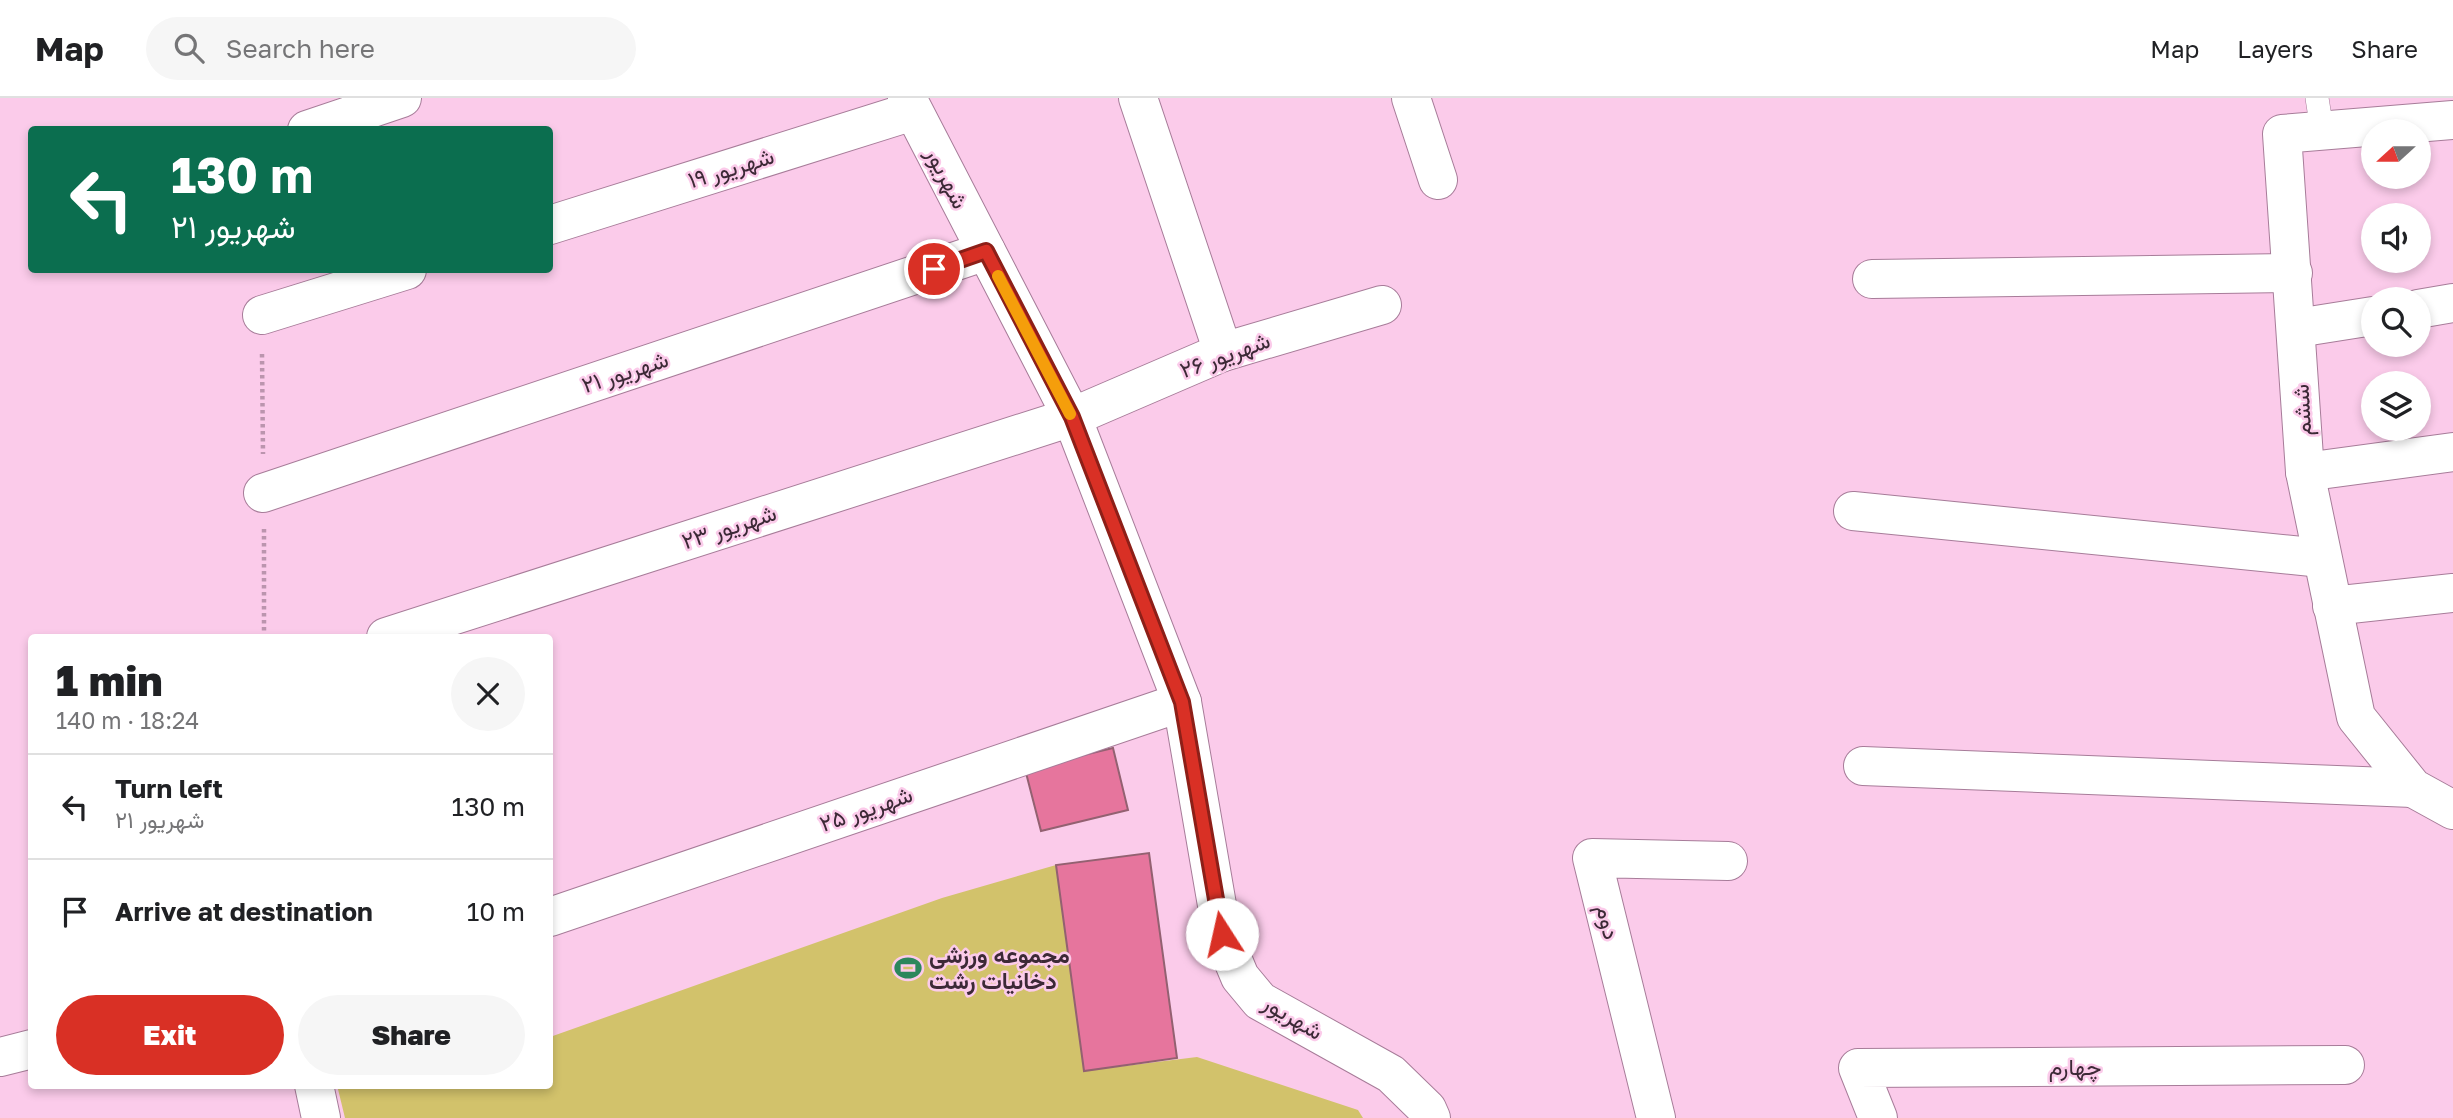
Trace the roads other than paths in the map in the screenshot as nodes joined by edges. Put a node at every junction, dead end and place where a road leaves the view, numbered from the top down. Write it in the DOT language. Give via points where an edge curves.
graph roads {
  1 [pos="402,98"];
  2 [pos="1139,98"];
  3 [pos="1412,98"];
  4 [pos="910,104"];
  5 [pos="2319,114"];
  6 [pos="2453,120"];
  7 [pos="319,126"];
  8 [pos="1438,180"];
  9 [pos="553,224"];
  10 [pos="986,251"];
  11 [pos="397,273"];
  12 [pos="2293,273"];
  13 [pos="1872,279"];
  14 [pos="2453,303"];
  15 [pos="1382,305"];
  16 [pos="2431,307"];
  17 [pos="262,315"];
  18 [pos="2361,318"];
  19 [pos="2297,328"];
  20 [pos="1223,352"];
  21 [pos="1072,417"];
  22 [pos="2453,452"];
  23 [pos="2305,472"];
  24 [pos="263,493"];
  25 [pos="1853,511"];
  26 [pos="2322,558"];
  27 [pos="2453,593"];
  28 [pos="2332,606"];
  29 [pos="395,634"];
  30 [pos="1182,702"];
  31 [pos="1863,766"];
  32 [pos="2413,788"];
  33 [pos="2453,810"];
  34 [pos="1728,861"];
  35 [pos="553,916"];
  36 [pos="28,1050"];
  37 [pos="0,1057"];
  38 [pos="2344,1065"];
  39 [pos="315,1089"];
  40 [pos="321,1118"];
  41 [pos="1431,1118"];
  42 [pos="1656,1118"];
  43 [pos="1878,1118"];
  1 -- 7 [label="street"];
  2 -- 20 [label="street"];
  3 -- 8 [label="street"];
  4 -- 9 [label="street, شهریور ۱۹"];
  4 -- 10 [label="street, شهریور"];
  5 -- 6 [label="street, ششم"];
  5 -- 12 [label="street, ششم" via="2282,134"];
  10 -- 21 [label="street, شهریور"];
  10 -- 24 [label="street, شهریور ۲۱"];
  11 -- 17 [label="street"];
  12 -- 13 [label="street"];
  12 -- 19 [label="street, ششم"];
  14 -- 16 [label="street"];
  15 -- 20 [label="street, شهریور ۲۶"];
  18 -- 19 [label="street"];
  19 -- 23 [label="street, ششم"];
  20 -- 21 [label="street, شهریور ۲۶"];
  21 -- 29 [label="street, شهریور ۲۳"];
  21 -- 30 [label="street, شهریور"];
  22 -- 23 [label="street"];
  23 -- 26 [label="street, ششم"];
  25 -- 26 [label="street"];
  26 -- 28 [label="street, ششم"];
  27 -- 28 [label="street"];
  28 -- 32 [label="street, ششم" via="2356,717"];
  30 -- 35 [label="street, شهریور ۲۵"];
  30 -- 41 [label="street, شهریور" via="1222,934 1240,977 1260,1000 1391,1074"];
  31 -- 32 [label="street"];
  32 -- 33 [label="street, ششم"];
  34 -- 42 [label="street, دوم" via="1592,858"];
  36 -- 37 [label="street"];
  38 -- 43 [label="street, چهارم" via="1858,1068"];
  39 -- 40 [label="street"];
}
